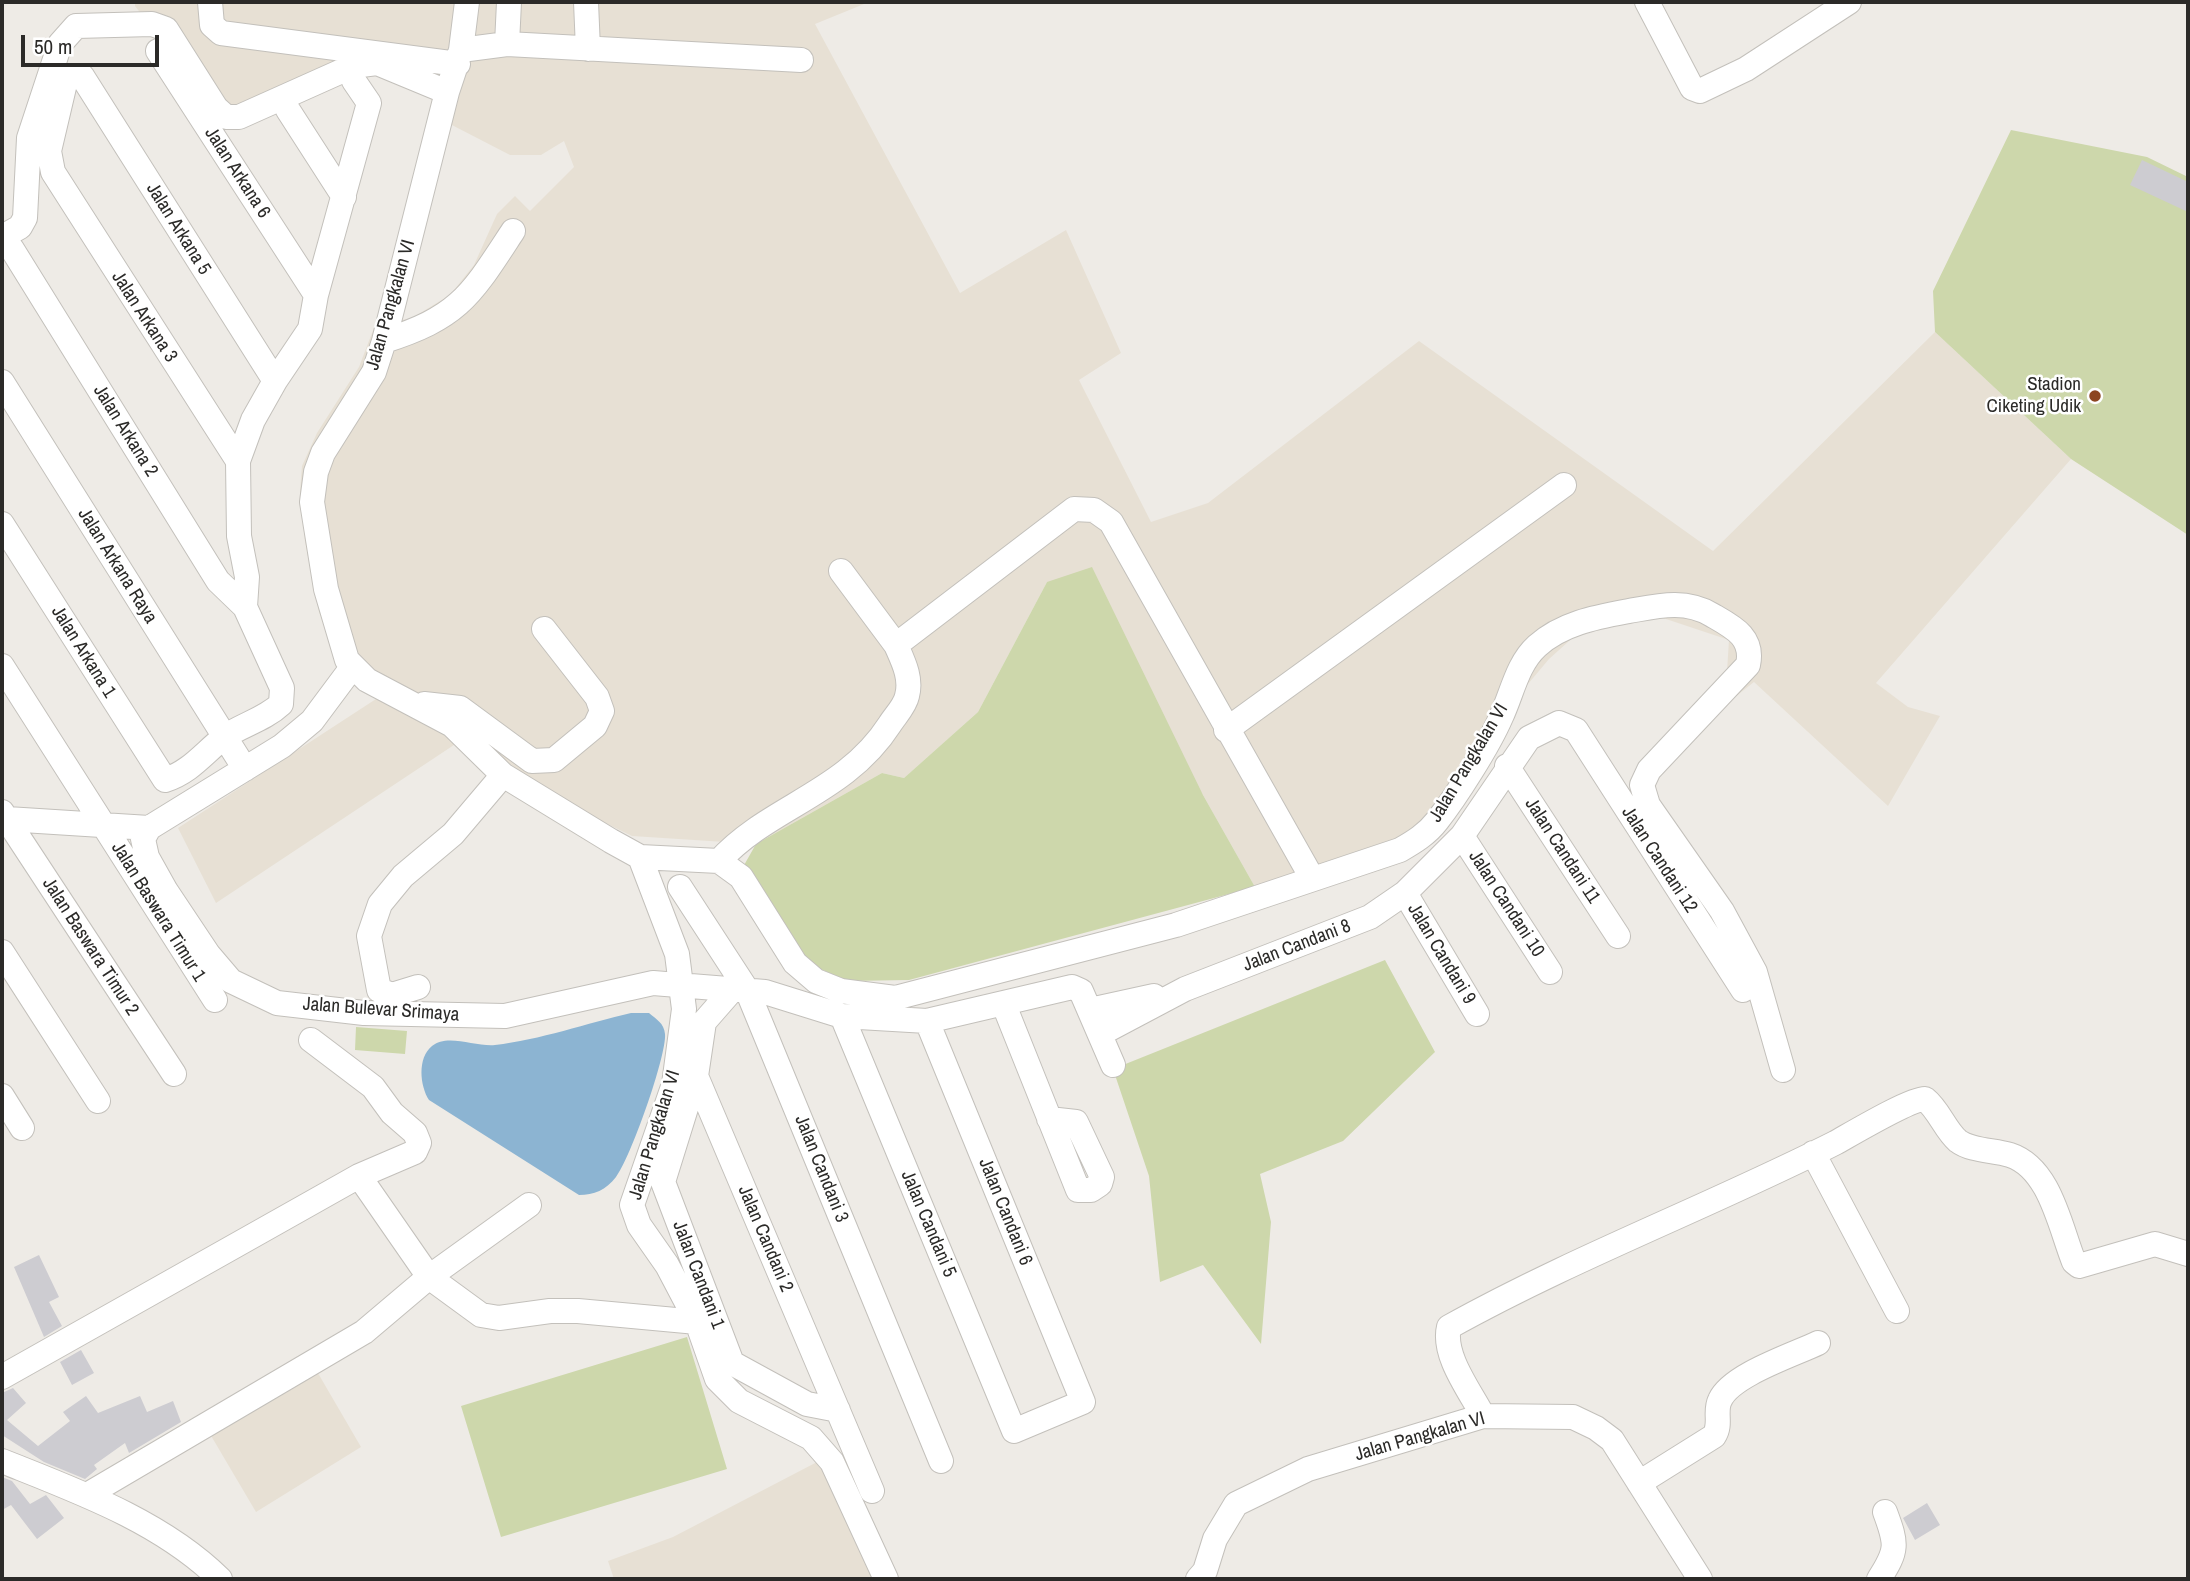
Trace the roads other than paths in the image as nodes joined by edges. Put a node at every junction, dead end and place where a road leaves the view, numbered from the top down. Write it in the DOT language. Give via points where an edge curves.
graph roads {
  1 [pos="210,2"];
  2 [pos="467,2"];
  3 [pos="509,2"];
  4 [pos="586,2"];
  5 [pos="1647,2"];
  6 [pos="1849,2"];
  7 [pos="507,44"];
  8 [pos="589,49"];
  9 [pos="158,51"];
  10 [pos="460,57"];
  11 [pos="802,60"];
  12 [pos="354,81"];
  13 [pos="447,92"];
  14 [pos="288,110"];
  15 [pos="53,172"];
  16 [pos="344,197"];
  17 [pos="513,231"];
  18 [pos="7,243"];
  19 [pos="316,295"];
  20 [pos="384,341"];
  21 [pos="275,381"];
  22 [pos="2,382"];
  23 [pos="237,461"];
  24 [pos="1564,485"];
  25 [pos="2,524"];
  26 [pos="841,571"];
  27 [pos="244,607"];
  28 [pos="544,629"];
  29 [pos="896,645"];
  30 [pos="2,666"];
  31 [pos="353,666"];
  32 [pos="406,702"];
  33 [pos="1226,730"];
  34 [pos="1576,730"];
  35 [pos="234,752"];
  36 [pos="1507,766"];
  37 [pos="503,775"];
  38 [pos="3,818"];
  39 [pos="102,823"];
  40 [pos="149,828"];
  41 [pos="1462,836"];
  42 [pos="640,857"];
  43 [pos="719,862"];
  44 [pos="1312,878"];
  45 [pos="680,887"];
  46 [pos="1405,893"];
  47 [pos="1618,936"];
  48 [pos="2,952"];
  49 [pos="1550,972"];
  50 [pos="683,984"];
  51 [pos="418,987"];
  52 [pos="1185,989"];
  53 [pos="1742,989"];
  54 [pos="740,990"];
  55 [pos="215,1000"];
  56 [pos="1086,1001"];
  57 [pos="1004,1005"];
  58 [pos="1477,1014"];
  59 [pos="842,1016"];
  60 [pos="928,1021"];
  61 [pos="1100,1034"];
  62 [pos="311,1040"];
  63 [pos="1113,1065"];
  64 [pos="1783,1070"];
  65 [pos="174,1074"];
  66 [pos="696,1076"];
  67 [pos="2,1096"];
  68 [pos="98,1101"];
  69 [pos="1049,1119"];
  70 [pos="22,1128"];
  71 [pos="1813,1153"];
  72 [pos="359,1176"];
  73 [pos="529,1205"];
  74 [pos="2188,1254"];
  75 [pos="429,1277"];
  76 [pos="1897,1311"];
  77 [pos="696,1322"];
  78 [pos="1818,1343"];
  79 [pos="2,1377"];
  80 [pos="1083,1402"];
  81 [pos="838,1410"];
  82 [pos="1483,1416"];
  83 [pos="2,1461"];
  84 [pos="941,1461"];
  85 [pos="1639,1483"];
  86 [pos="872,1491"];
  87 [pos="88,1495"];
  88 [pos="1885,1512"];
  89 [pos="220,1579"];
  90 [pos="886,1579"];
  91 [pos="1198,1579"];
  92 [pos="1700,1579"];
  93 [pos="1879,1579"];
  1 -- 10 [label="street" via="212,25 221,33"];
  2 -- 10 [label="street, Jalan Pangkalan VI"];
  3 -- 7 [label="street"];
  4 -- 8 [label="street"];
  5 -- 6 [label="street" via="1692,88 1700,90 1746,69"];
  7 -- 8 [label="street"];
  7 -- 10 [label="street"];
  8 -- 11 [label="street"];
  9 -- 19 [label="street, Jalan Arkana 6"];
  10 -- 13 [label="street, Jalan Pangkalan VI"];
  12 -- 16 [label="street" via="369,103"];
  13 -- 18 [label="street" via="377,63 366,63 239,117 226,117 166,29 152,24 76,26 60,44 29,138 25,218"];
  13 -- 20 [label="street, Jalan Pangkalan VI"];
  14 -- 16 [label="street"];
  15 -- 21 [label="street, Jalan Arkana 5" via="49,151 65,83 82,76"];
  15 -- 23 [label="street, Jalan Arkana 3"];
  16 -- 19 [label="street"];
  17 -- 20 [label="street" via="456,309 436,322"];
  18 -- 27 [label="street, Jalan Arkana 2" via="218,581"];
  19 -- 21 [label="street" via="310,329"];
  20 -- 31 [label="street, Jalan Pangkalan VI" via="374,372 323,453 312,502 326,589 347,660"];
  21 -- 23 [label="street"];
  22 -- 35 [label="street, Jalan Arkana Raya"];
  23 -- 27 [label="street" via="239,536 247,577"];
  24 -- 33 [label="street"];
  25 -- 35 [label="street, Jalan Arkana 1" via="165,780"];
  26 -- 29 [label="street"];
  27 -- 35 [label="street" via="283,696"];
  28 -- 32 [label="street" via="597,697 602,711 595,726 554,760 531,761 460,708"];
  29 -- 33 [label="street" via="1074,509 1094,510 1111,522"];
  29 -- 43 [label="street" via="908,674 907,697 875,748 821,792 735,844"];
  30 -- 39 [label="street, Jalan Baswara Timur 1"];
  31 -- 32 [label="street, Jalan Pangkalan VI" via="367,680"];
  31 -- 35 [label="street" via="312,721 282,746"];
  32 -- 37 [label="street, Jalan Pangkalan VI" via="452,724"];
  33 -- 44 [label="street"];
  34 -- 36 [label="street, Jalan Candani 8" via="1559,723 1529,738"];
  34 -- 53 [label="street, Jalan Candani 12"];
  35 -- 40 [label="street"];
  36 -- 41 [label="street, Jalan Candani 8"];
  36 -- 47 [label="street, Jalan Candani 11"];
  37 -- 42 [label="street, Jalan Pangkalan VI"];
  37 -- 51 [label="street" via="453,834 403,876 380,904 369,936 379,990 392,995"];
  38 -- 39 [label="street"];
  38 -- 65 [label="street, Jalan Baswara Timur 2"];
  39 -- 40 [label="street"];
  39 -- 55 [label="street, Jalan Baswara Timur 1"];
  40 -- 50 [label="street, Jalan Bulevar Srimaya" via="143,839 147,857 208,954 231,981 277,1003 364,1013 505,1016 653,983"];
  41 -- 46 [label="street, Jalan Candani 8"];
  41 -- 49 [label="street, Jalan Candani 10"];
  42 -- 43 [label="street, Jalan Pangkalan VI"];
  42 -- 50 [label="street, Jalan Pangkalan VI" via="677,954"];
  43 -- 44 [label="street, Jalan Pangkalan VI" via="741,877 795,963 816,981 841,991 895,998 1176,925"];
  44 -- 64 [label="street, Jalan Pangkalan VI" via="1399,850 1437,822 1500,720 1522,665 1546,640 1588,618 1670,604 1705,611 1742,635 1749,646 1748,665 1649,770 1642,785 1648,804 1723,911 1755,972"];
  45 -- 54 [label="street, Jalan Candani 3"];
  46 -- 52 [label="street, Jalan Candani 8" via="1370,917"];
  46 -- 58 [label="street, Jalan Candani 9"];
  48 -- 68 [label="street"];
  50 -- 54 [label="street, Jalan Bulevar Srimaya"];
  50 -- 77 [label="street, Jalan Pangkalan VI" via="674,1084 632,1205"];
  52 -- 56 [label="street, Jalan Candani 8"];
  52 -- 61 [label="street, Jalan Candani 8"];
  54 -- 59 [label="street, Jalan Bulevar Srimaya" via="765,992"];
  54 -- 66 [label="street" via="704,1021"];
  54 -- 84 [label="street, Jalan Candani 3"];
  56 -- 57 [label="street, Jalan Candani 8" via="1072,987"];
  56 -- 61 [label="street"];
  57 -- 60 [label="street, Jalan Candani 8"];
  57 -- 69 [label="street"];
  59 -- 60 [label="street, Jalan Bulevar Srimaya"];
  59 -- 80 [label="street, Jalan Candani 5" via="1014,1431"];
  60 -- 80 [label="street, Jalan Candani 6"];
  61 -- 63 [label="street"];
  62 -- 72 [label="street" via="373,1087 419,1143 415,1152"];
  66 -- 81 [label="street, Jalan Candani 2"];
  66 -- 81 [label="street, Jalan Candani 1" via="663,1182 732,1363 807,1404"];
  67 -- 70 [label="street"];
  71 -- 74 [label="street" via="1916,1099 1925,1099 1966,1146 2020,1159 2031,1168 2041,1180 2079,1266 2155,1244"];
  71 -- 76 [label="street"];
  71 -- 82 [label="street" via="1449,1327 1449,1350"];
  72 -- 75 [label="street"];
  72 -- 79 [label="street"];
  73 -- 75 [label="street"];
  75 -- 77 [label="street" via="481,1315 499,1318 579,1311"];
  75 -- 87 [label="street" via="365,1332"];
  77 -- 90 [label="street, Jalan Pangkalan VI" via="717,1379 739,1401 811,1438 832,1462"];
  78 -- 85 [label="street" via="1730,1386 1719,1401 1719,1428 1714,1436"];
  81 -- 86 [label="street, Jalan Candani 2"];
  82 -- 85 [label="street, Jalan Pangkalan VI" via="1573,1417 1612,1440"];
  82 -- 91 [label="street, Jalan Pangkalan VI" via="1308,1469 1236,1504"];
  83 -- 87 [label="street"];
  85 -- 92 [label="street, Jalan Pangkalan VI"];
  87 -- 89 [label="street" via="153,1530"];
  88 -- 93 [label="street" via="1895,1547"];
}
